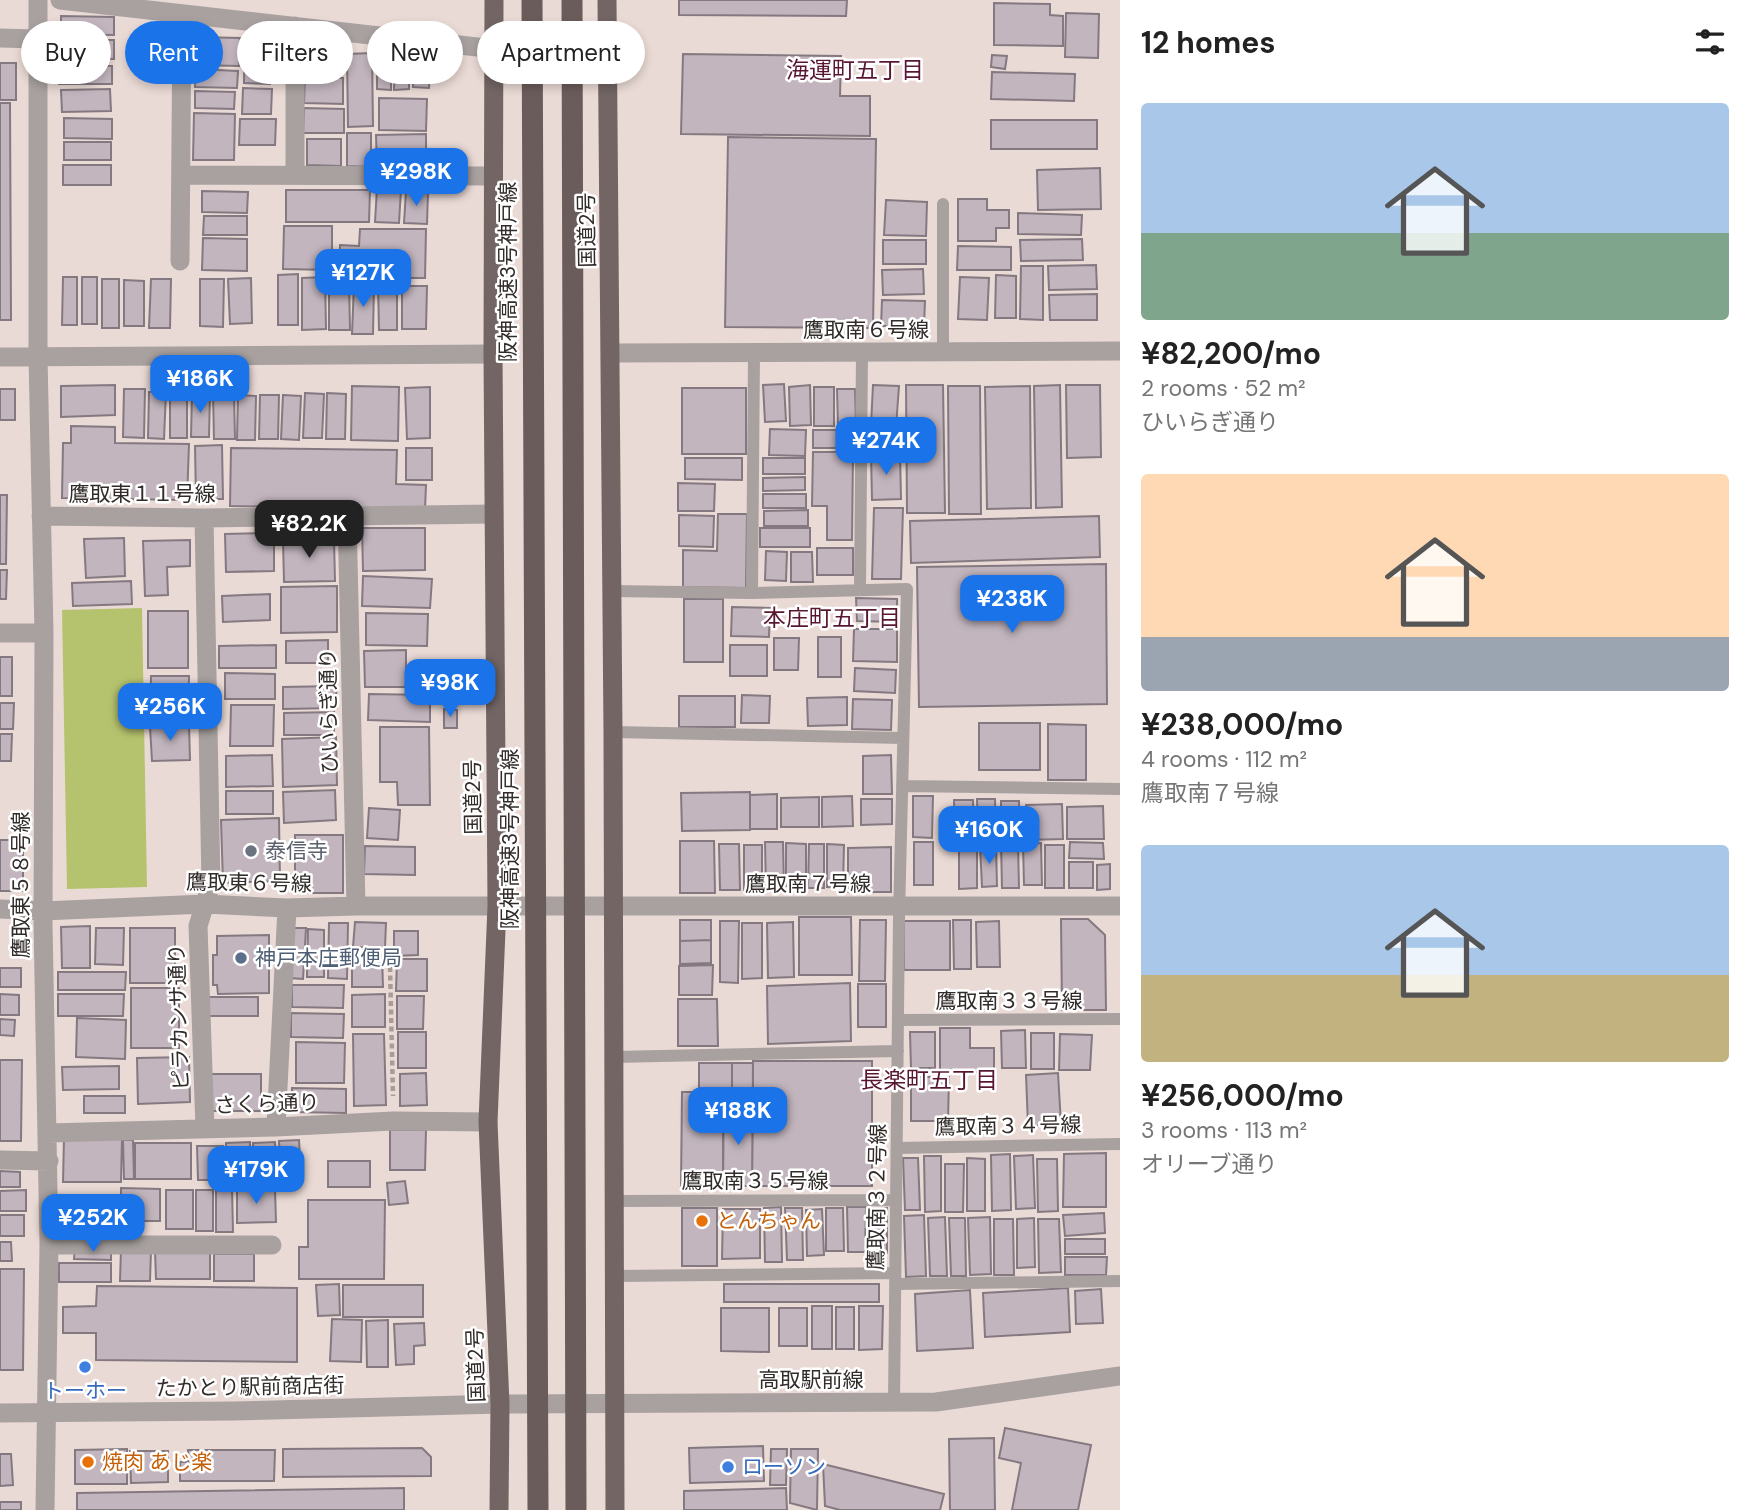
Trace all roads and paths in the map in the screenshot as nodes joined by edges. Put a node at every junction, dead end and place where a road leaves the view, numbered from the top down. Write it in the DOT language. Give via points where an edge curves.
graph roads {
  1 [pos="38,0"];
  2 [pos="60,0"];
  3 [pos="494,0"];
  4 [pos="532,0"];
  5 [pos="572,0"];
  6 [pos="607,0"];
  7 [pos="182,14"];
  8 [pos="37,21"];
  9 [pos="248,21"];
  10 [pos="494,21"];
  11 [pos="353,33"];
  12 [pos="0,38"];
  13 [pos="21,39"];
  14 [pos="477,47"];
  15 [pos="37,84"];
  16 [pos="295,84"];
  17 [pos="494,84"];
  18 [pos="181,175"];
  19 [pos="295,175"];
  20 [pos="492,176"];
  21 [pos="943,204"];
  22 [pos="180,261"];
  23 [pos="1120,351"];
  24 [pos="862,352"];
  25 [pos="943,352"];
  26 [pos="611,353"];
  27 [pos="754,353"];
  28 [pos="493,354"];
  29 [pos="0,357"];
  30 [pos="38,357"];
  31 [pos="493,514"];
  32 [pos="41,516"];
  33 [pos="347,516"];
  34 [pos="204,518"];
  35 [pos="860,590"];
  36 [pos="612,591"];
  37 [pos="752,593"];
  38 [pos="0,633"];
  39 [pos="44,633"];
  40 [pos="613,732"];
  41 [pos="903,738"];
  42 [pos="902,786"];
  43 [pos="1120,789"];
  44 [pos="205,904"];
  45 [pos="356,906"];
  46 [pos="497,906"];
  47 [pos="1120,906"];
  48 [pos="900,907"];
  49 [pos="288,908"];
  50 [pos="614,908"];
  51 [pos="0,909"];
  52 [pos="43,911"];
  53 [pos="390,967"];
  54 [pos="1120,1019"];
  55 [pos="898,1020"];
  56 [pos="898,1051"];
  57 [pos="614,1057"];
  58 [pos="393,1121"];
  59 [pos="488,1122"];
  60 [pos="276,1127"];
  61 [pos="205,1129"];
  62 [pos="48,1133"];
  63 [pos="1120,1144"];
  64 [pos="897,1148"];
  65 [pos="0,1160"];
  66 [pos="49,1161"];
  67 [pos="896,1200"];
  68 [pos="615,1201"];
  69 [pos="49,1245"];
  70 [pos="272,1245"];
  71 [pos="615,1276"];
  72 [pos="895,1278"];
  73 [pos="1120,1282"];
  74 [pos="1120,1376"];
  75 [pos="894,1402"];
  76 [pos="500,1404"];
  77 [pos="615,1405"];
  78 [pos="0,1413"];
  79 [pos="46,1413"];
  80 [pos="45,1510"];
  81 [pos="499,1510"];
  82 [pos="538,1510"];
  83 [pos="576,1510"];
  84 [pos="615,1510"];
  1 -- 8 [label="street, 鷹取東５８号線"];
  2 -- 7 [label="street"];
  3 -- 10 [label="highway, 国道2号"];
  4 -- 82 [label="highway, 阪神高速3号神戸線"];
  5 -- 83 [label="highway"];
  6 -- 26 [label="highway, 国道2号"];
  7 -- 9 [label="street"];
  7 -- 18 [label="street"];
  11 -- 14 [label="street"];
  12 -- 13 [label="street"];
  15 -- 30 [label="street, 鷹取東５８号線"];
  16 -- 19 [label="street"];
  17 -- 20 [label="highway, 国道2号"];
  18 -- 19 [label="street"];
  18 -- 22 [label="street"];
  19 -- 20 [label="street"];
  20 -- 28 [label="highway, 国道2号"];
  21 -- 25 [label="lane"];
  23 -- 25 [label="street, 鷹取南６号線"];
  24 -- 25 [label="street, 鷹取南６号線"];
  24 -- 27 [label="street, 鷹取南６号線"];
  24 -- 35 [label="lane"];
  26 -- 27 [label="street, 鷹取南６号線"];
  26 -- 36 [label="highway, 国道2号"];
  27 -- 37 [label="lane"];
  28 -- 30 [label="street"];
  28 -- 31 [label="highway, 国道2号"];
  29 -- 30 [label="street"];
  30 -- 32 [label="street, 鷹取東５８号線"];
  31 -- 33 [label="street, 鷹取東１１号線"];
  31 -- 46 [label="highway, 国道2号"];
  32 -- 34 [label="street, 鷹取東１１号線"];
  32 -- 39 [label="street, 鷹取東５８号線"];
  33 -- 34 [label="street, 鷹取東１１号線"];
  33 -- 45 [label="street, ひいらぎ通り"];
  34 -- 44 [label="street, ピラカンサ通り" via="211,884"];
  35 -- 37 [label="lane"];
  35 -- 41 [label="lane, 鷹取南３２号線" via="907,589"];
  36 -- 37 [label="lane"];
  36 -- 40 [label="highway, 国道2号"];
  38 -- 39 [label="street"];
  39 -- 52 [label="street, 鷹取東５８号線"];
  40 -- 41 [label="lane"];
  40 -- 50 [label="highway, 国道2号"];
  41 -- 42 [label="lane, 鷹取南３２号線"];
  42 -- 43 [label="lane"];
  42 -- 48 [label="lane, 鷹取南３２号線"];
  44 -- 49 [label="street, 鷹取東６号線"];
  44 -- 52 [label="street, 鷹取東６号線"];
  44 -- 61 [label="street, ピラカンサ通り" via="198,926"];
  45 -- 46 [label="street, 鷹取東６号線"];
  45 -- 49 [label="street, 鷹取東６号線"];
  46 -- 50 [label="street, 鷹取南７号線"];
  46 -- 59 [label="highway, 国道2号"];
  47 -- 48 [label="street, 鷹取南７号線"];
  48 -- 50 [label="street, 鷹取南７号線"];
  48 -- 55 [label="lane, 鷹取南３２号線"];
  49 -- 60 [label="street"];
  50 -- 57 [label="highway, 国道2号"];
  51 -- 52 [label="street, 鷹取東６号線"];
  52 -- 62 [label="street, 鷹取東５８号線"];
  53 -- 58 [label="path"];
  54 -- 55 [label="lane, 鷹取南３３号線"];
  55 -- 56 [label="lane, 鷹取南３２号線"];
  56 -- 57 [label="lane"];
  56 -- 64 [label="lane, 鷹取南３２号線"];
  57 -- 68 [label="highway, 国道2号"];
  58 -- 59 [label="street, さくら通り"];
  58 -- 60 [label="street, さくら通り"];
  59 -- 76 [label="highway, 国道2号"];
  60 -- 61 [label="street, さくら通り"];
  61 -- 62 [label="street, さくら通り"];
  62 -- 66 [label="street, 鷹取東５８号線"];
  63 -- 64 [label="lane, 鷹取南３４号線"];
  64 -- 67 [label="lane, 鷹取南３２号線"];
  65 -- 66 [label="street"];
  66 -- 69 [label="street, 鷹取東５８号線"];
  67 -- 68 [label="lane, 鷹取南３５号線"];
  67 -- 72 [label="lane, 鷹取南３２号線"];
  68 -- 71 [label="highway, 国道2号"];
  69 -- 70 [label="street"];
  69 -- 79 [label="street, 鷹取東５８号線"];
  71 -- 72 [label="lane"];
  71 -- 77 [label="highway, 国道2号"];
  72 -- 73 [label="lane"];
  72 -- 75 [label="lane, 鷹取南３２号線"];
  74 -- 75 [label="street, 高取駅前線" via="936,1402"];
  75 -- 77 [label="street, 高取駅前線"];
  76 -- 77 [label="street, 高取駅前線"];
  76 -- 79 [label="street, たかとり駅前商店街"];
  76 -- 81 [label="highway, 国道2号"];
  77 -- 84 [label="highway, 国道2号"];
  78 -- 79 [label="street, たかとり駅前商店街"];
  79 -- 80 [label="street, 鷹取東５８号線"];
}
